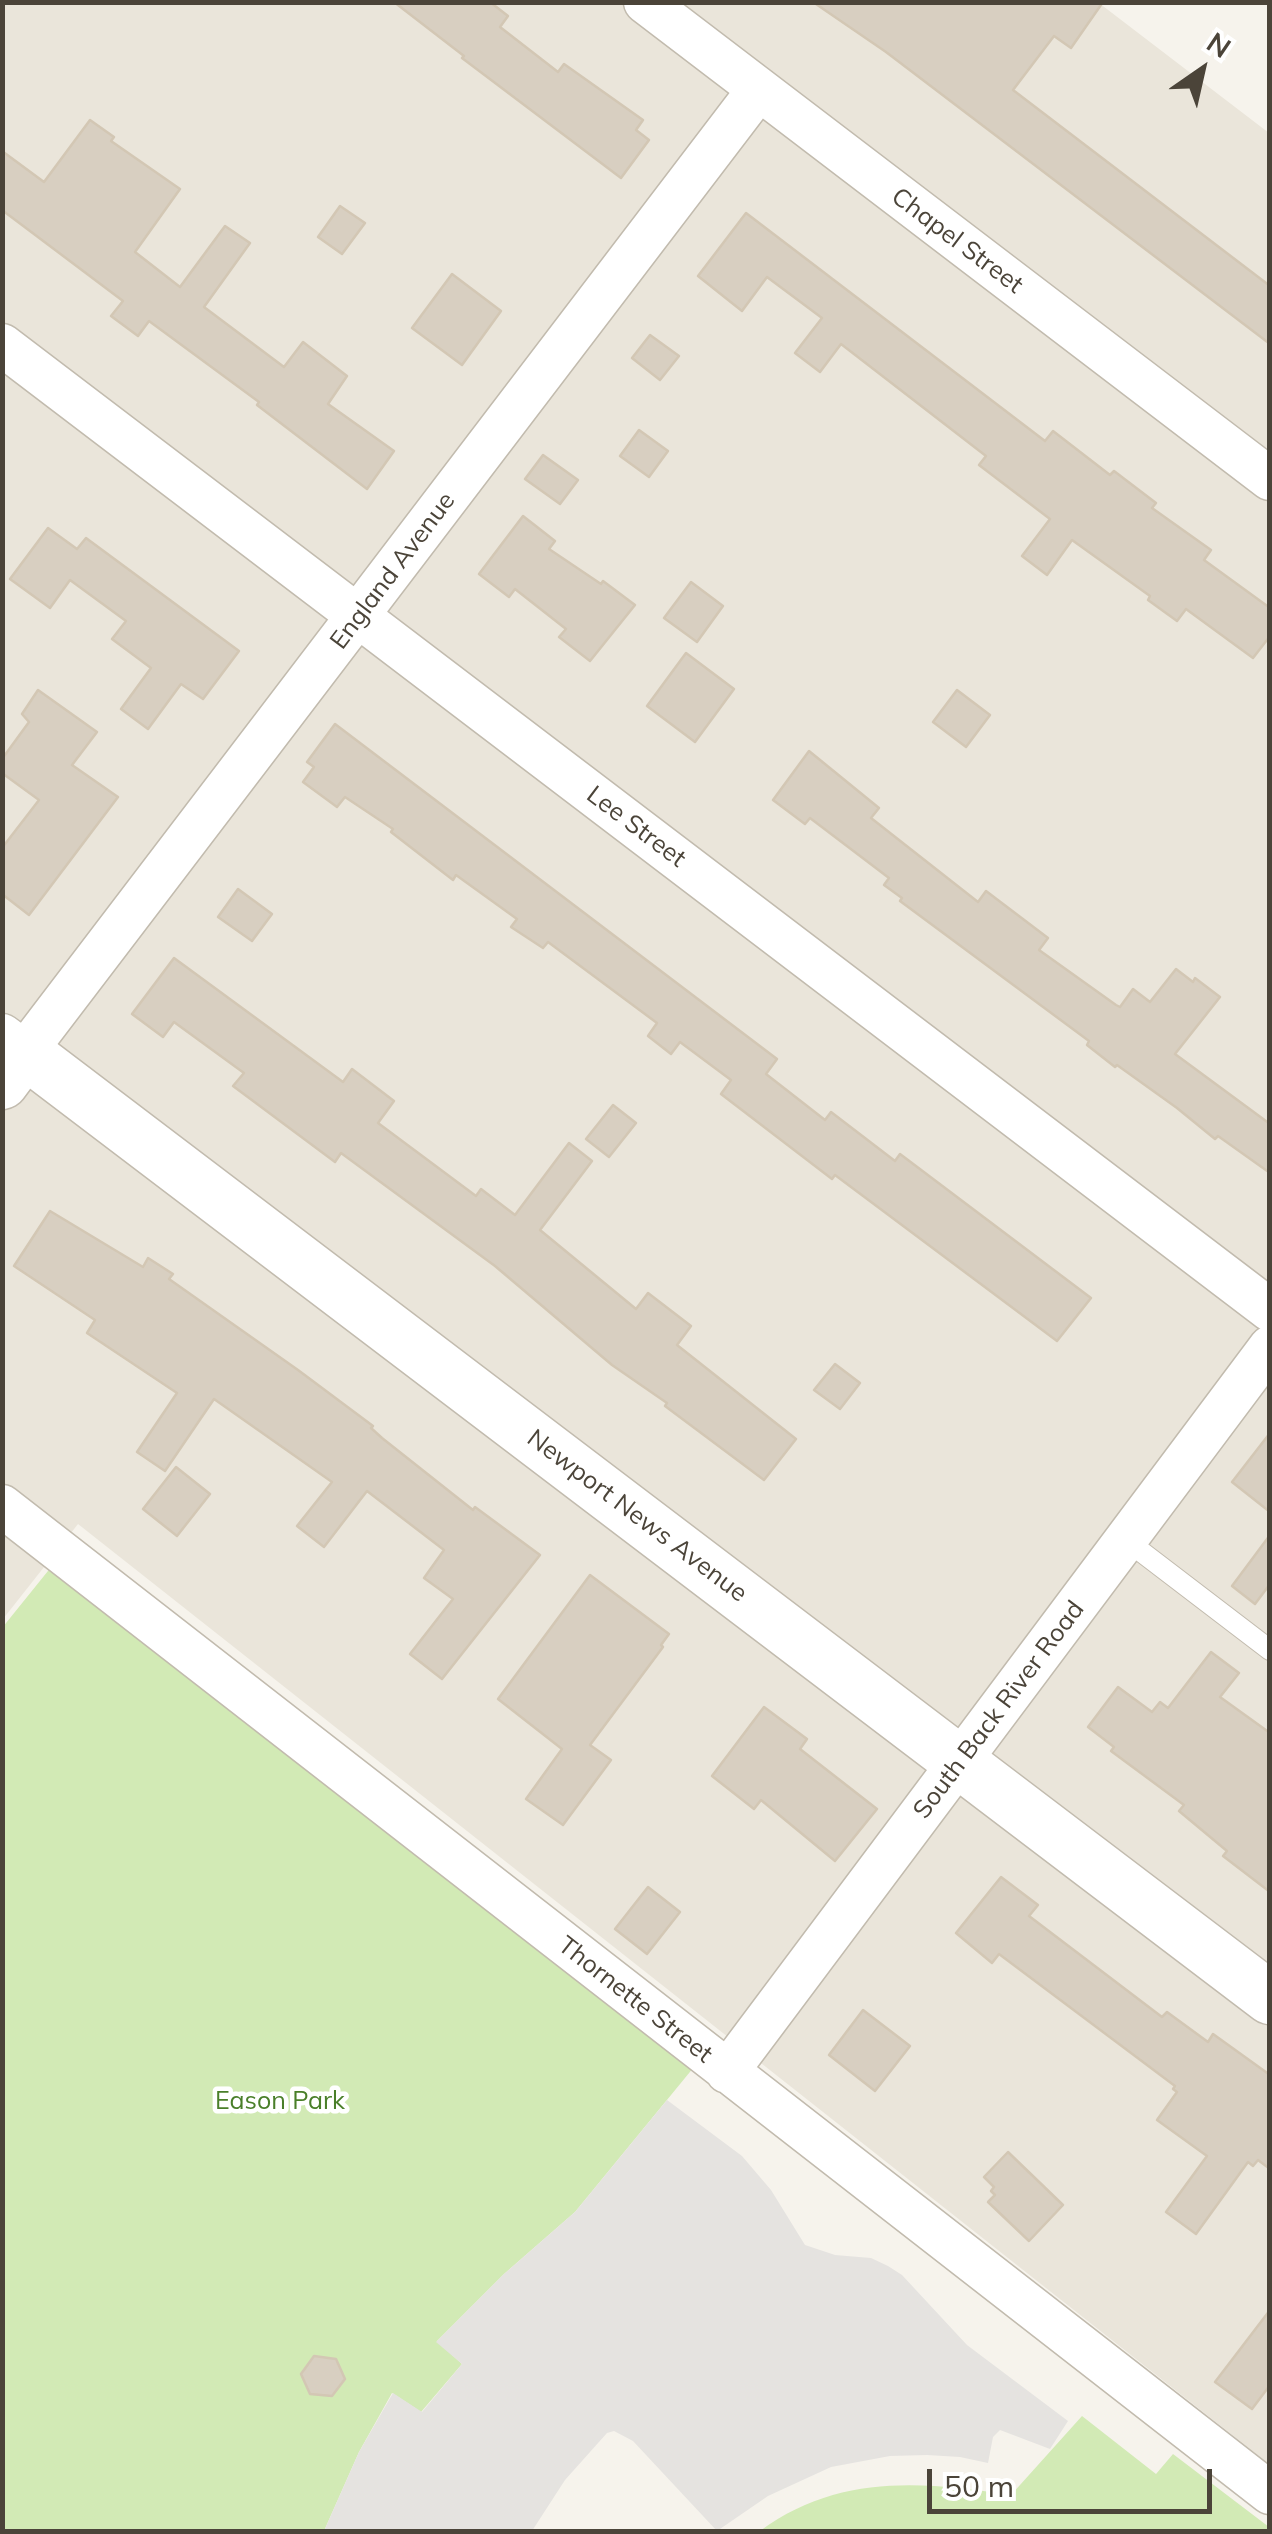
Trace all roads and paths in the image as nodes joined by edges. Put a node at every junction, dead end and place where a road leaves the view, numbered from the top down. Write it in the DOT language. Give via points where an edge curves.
graph roads {
  1 [pos="644,2"];
  2 [pos="759,89"];
  3 [pos="2,345"];
  4 [pos="1270,479"];
  5 [pos="359,616"];
  6 [pos="10,1057"];
  7 [pos="1270,1310"];
  8 [pos="1270,1347"];
  9 [pos="2,1506"];
  10 [pos="1126,1540"];
  11 [pos="1270,1650"];
  12 [pos="961,1762"];
  13 [pos="1270,1998"];
  14 [pos="728,2072"];
  15 [pos="1270,2493"];
  1 -- 2 [label="street, Chapel Street"];
  2 -- 4 [label="street, Chapel Street"];
  2 -- 5 [label="street, England Avenue"];
  3 -- 5 [label="street, Lee Street"];
  5 -- 6 [label="street, England Avenue"];
  5 -- 7 [label="street, Lee Street"];
  6 -- 12 [label="street, Newport News Avenue"];
  8 -- 10 [label="street, South Back River Road"];
  9 -- 14 [label="street, Thornette Street"];
  10 -- 11 [label="lane"];
  10 -- 12 [label="street, South Back River Road"];
  12 -- 13 [label="street, Newport News Avenue"];
  12 -- 14 [label="street, South Back River Road"];
  14 -- 15 [label="street, Thornette Street"];
}
